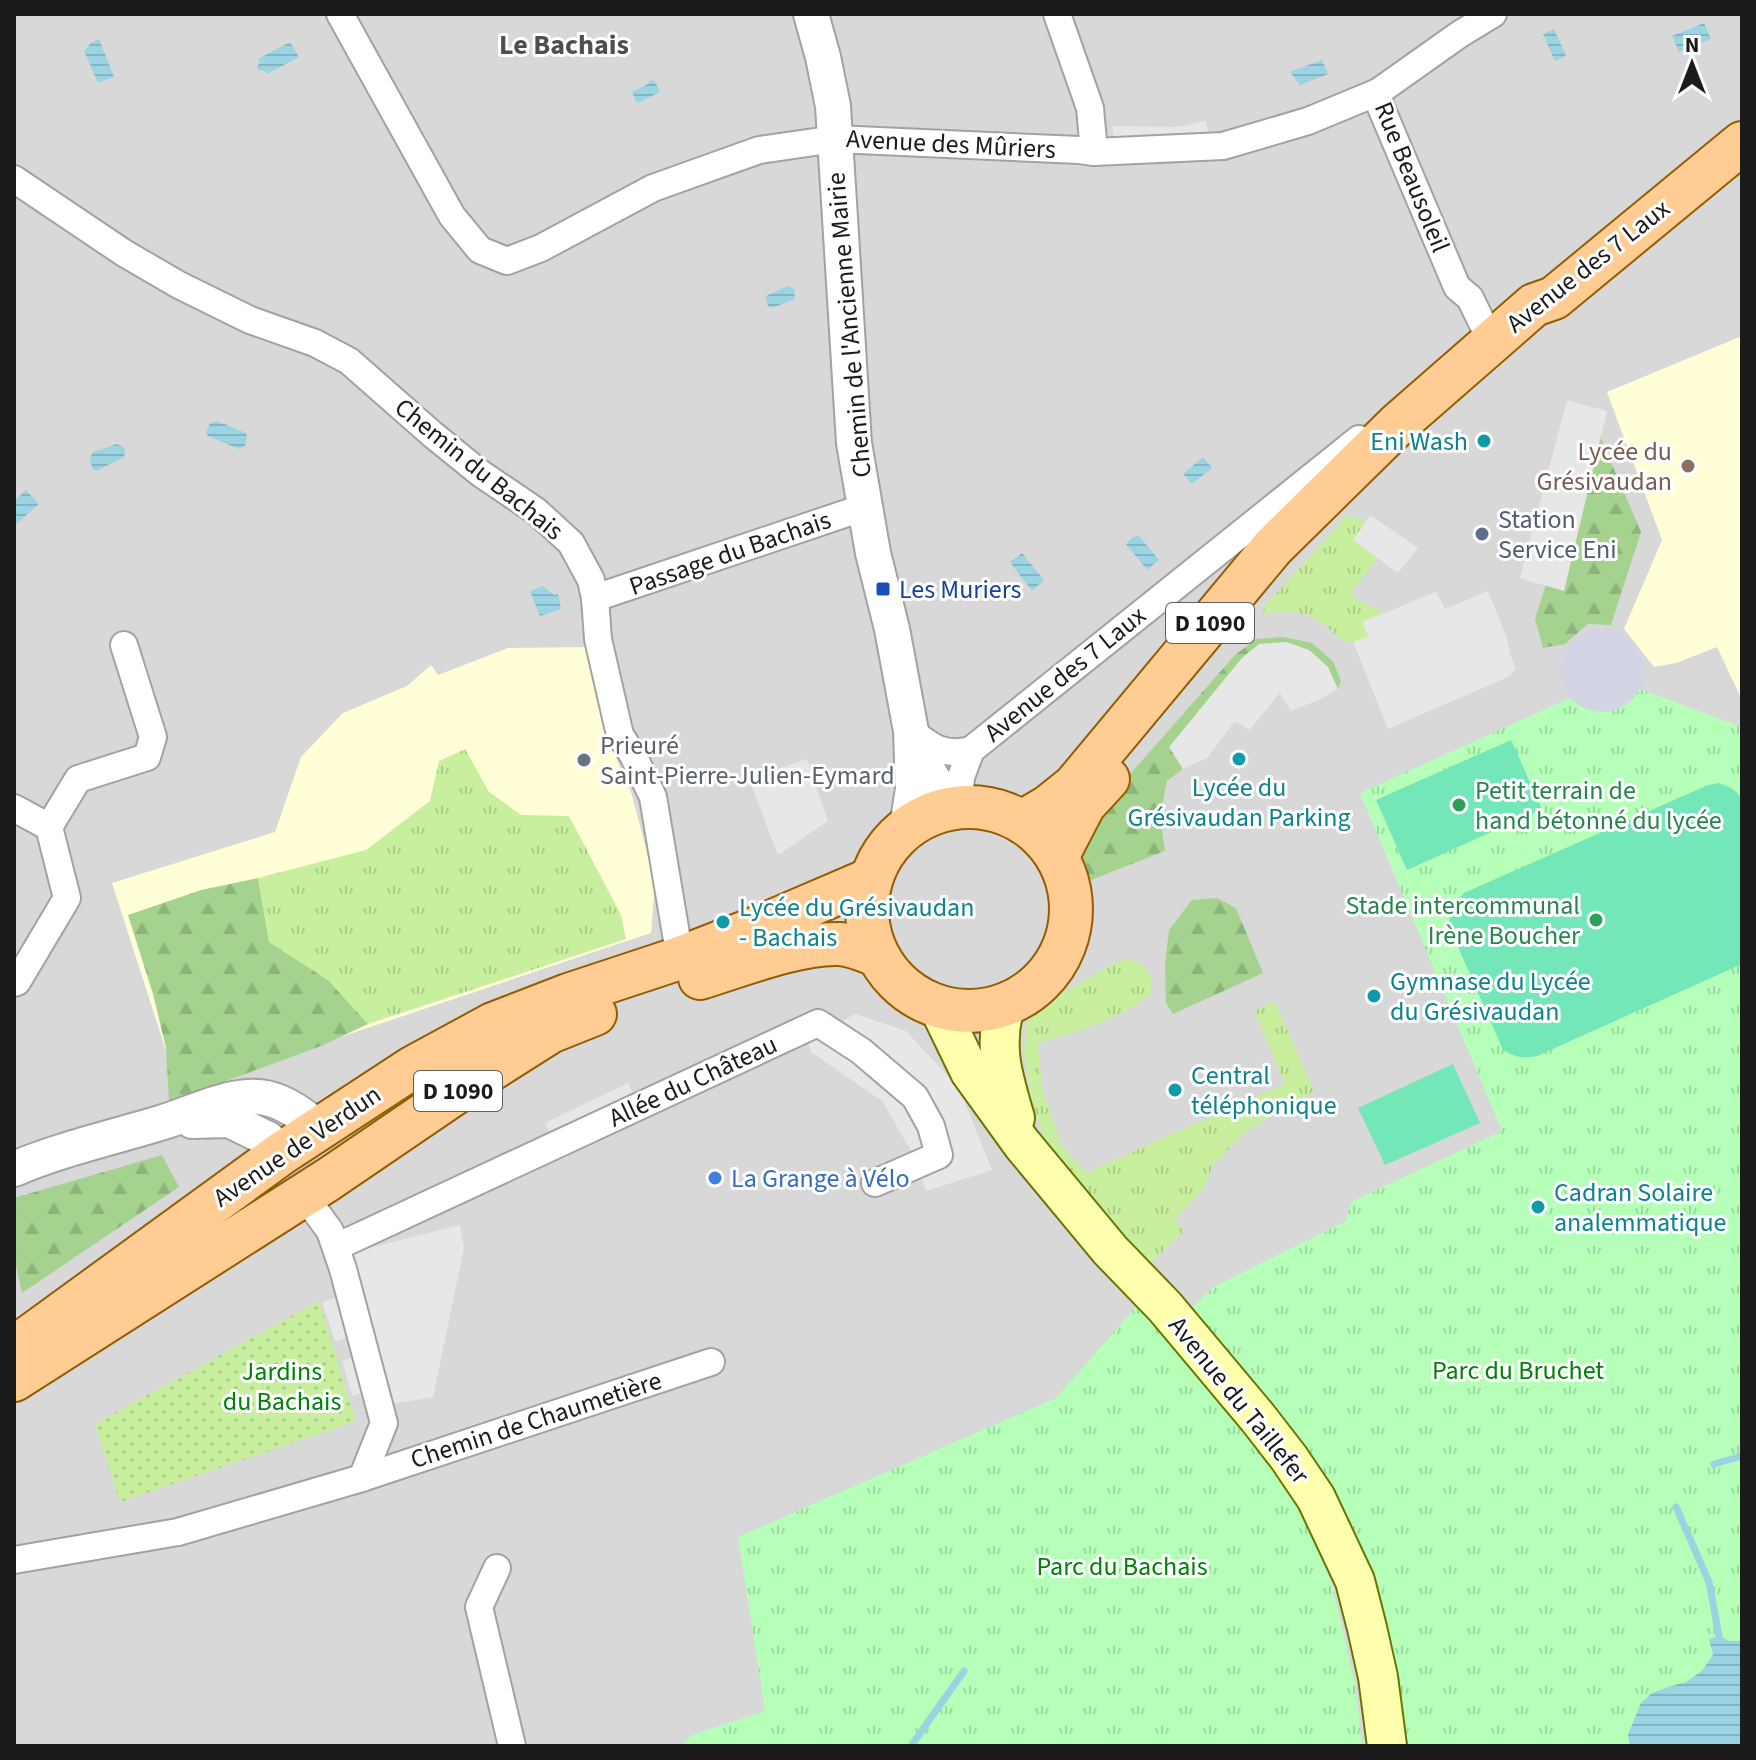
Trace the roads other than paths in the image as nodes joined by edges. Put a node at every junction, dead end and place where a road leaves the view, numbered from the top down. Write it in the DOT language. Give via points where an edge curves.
graph roads {
  1 [pos="340,14"];
  2 [pos="811,14"];
  3 [pos="1057,14"];
  4 [pos="1493,14"];
  5 [pos="1378,92"];
  6 [pos="835,139"];
  7 [pos="1742,143"];
  8 [pos="1094,152"];
  9 [pos="14,179"];
  10 [pos="1554,298"];
  11 [pos="1491,341"];
  12 [pos="1399,423"];
  13 [pos="865,507"];
  14 [pos="595,598"];
  15 [pos="124,645"];
  16 [pos="911,731"];
  17 [pos="971,750"];
  18 [pos="959,807"];
  19 [pos="14,808"];
  20 [pos="1022,822"];
  21 [pos="49,827"];
  22 [pos="907,827"];
  23 [pos="1057,857"];
  24 [pos="871,879"];
  25 [pos="876,955"];
  26 [pos="680,958"];
  27 [pos="14,983"];
  28 [pos="1005,1005"];
  29 [pos="938,1006"];
  30 [pos="163,1122"];
  31 [pos="318,1128"];
  32 [pos="1022,1144"];
  33 [pos="282,1153"];
  34 [pos="14,1169"];
  35 [pos="875,1183"];
  36 [pos="316,1186"];
  37 [pos="333,1239"];
  38 [pos="14,1348"];
  39 [pos="711,1362"];
  40 [pos="14,1380"];
  41 [pos="362,1478"];
  42 [pos="14,1560"];
  43 [pos="497,1568"];
  44 [pos="512,1746"];
  45 [pos="1387,1746"];
  1 -- 6 [label="street, Avenue des Mûriers" via="452,216 480,250 507,261 653,188 759,150"];
  2 -- 6 [label="street, Chemin de l'Ancienne Mairie" via="833,106"];
  3 -- 8 [label="street" via="1090,108"];
  4 -- 5 [label="street, Rue Beausoleil"];
  5 -- 8 [label="street, Avenue des Mûriers" via="1308,121 1223,146"];
  5 -- 11 [label="street, Rue Beausoleil" via="1457,287 1470,298"];
  6 -- 8 [label="street, Avenue des Mûriers"];
  6 -- 13 [label="street, Chemin de l'Ancienne Mairie" via="854,443"];
  7 -- 10 [label="main road, Avenue des 7 Laux / D 1090"];
  9 -- 14 [label="street, Chemin du Bachais" via="179,285 349,361 571,543"];
  10 -- 11 [label="main road, Avenue des 7 Laux / D 1090" via="1534,305"];
  10 -- 23 [label="main road, D 1090" via="1345,507 1084,805"];
  11 -- 12 [label="main road, Avenue des 7 Laux / D 1090"];
  12 -- 17 [label="street, Avenue des 7 Laux" via="1350,445"];
  12 -- 20 [label="main road, Avenue des 7 Laux / D 1090" via="1273,547 1074,786"];
  13 -- 14 [label="street, Passage du Bachais"];
  13 -- 16 [label="street, Chemin de l'Ancienne Mairie"];
  14 -- 26 [label="street, Chemin du Bachais" via="598,639 620,735 653,797"];
  15 -- 21 [label="street" via="153,737 147,757 78,779"];
  16 -- 17 [label="street" via="946,752"];
  16 -- 18 [label="street, Chemin de l'Ancienne Mairie" via="932,778"];
  16 -- 22 [label="street, Chemin de l'Ancienne Mairie" via="913,789"];
  17 -- 18 [label="street, Avenue des 7 Laux" via="961,777"];
  18 -- 20 [label="main road" via="1002,812"];
  18 -- 22 [label="main road"];
  19 -- 21 [label="street"];
  20 -- 23 [label="main road"];
  21 -- 27 [label="street" via="67,898"];
  22 -- 24 [label="main road" via="885,850"];
  23 -- 28 [label="main road" via="1070,890 1066,943 1048,975"];
  24 -- 25 [label="main road" via="866,908"];
  24 -- 26 [label="main road, Avenue de Verdun / D 1090"];
  25 -- 29 [label="main road" via="904,988"];
  25 -- 36 [label="main road, Avenue de Verdun / D 1090" via="839,944 812,946 579,1020 550,1032"];
  26 -- 31 [label="main road, Avenue de Verdun / D 1090" via="493,1024"];
  28 -- 29 [label="main road" via="971,1011"];
  28 -- 32 [label="main road, Avenue du Taillefer" via="999,1031 1001,1069"];
  29 -- 32 [label="main road, Avenue du Taillefer" via="970,1072"];
  30 -- 31 [label="street" via="236,1098 267,1098 298,1111"];
  30 -- 33 [label="street" via="229,1120 268,1139"];
  30 -- 34 [label="street"];
  31 -- 33 [label="main road, Avenue de Verdun / D 1090"];
  31 -- 36 [label="main road"];
  32 -- 45 [label="main road, Avenue du Taillefer" via="1258,1418 1316,1498 1355,1581 1378,1677"];
  33 -- 36 [label="main road"];
  33 -- 38 [label="main road, Avenue de Verdun / D 1090"];
  35 -- 37 [label="street, Allée du Château" via="939,1155 931,1126 915,1097 818,1023"];
  36 -- 37 [label="street, Chemin de Chaumetière"];
  36 -- 40 [label="main road, Avenue de Verdun / D 1090"];
  37 -- 41 [label="street, Chemin de Chaumetière" via="384,1423"];
  39 -- 41 [label="street, Chemin de Chaumetière"];
  41 -- 42 [label="street, Chemin de Chaumetière" via="178,1532"];
  43 -- 44 [label="street" via="479,1607"];
}
